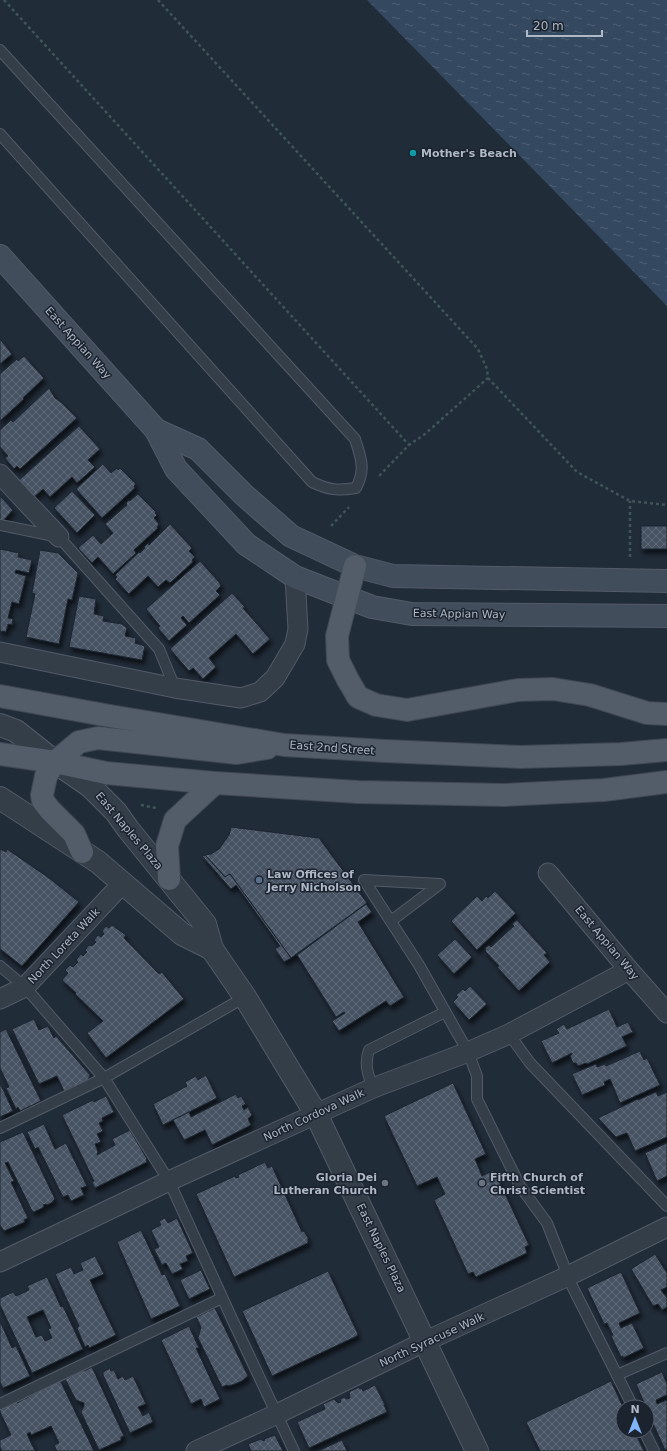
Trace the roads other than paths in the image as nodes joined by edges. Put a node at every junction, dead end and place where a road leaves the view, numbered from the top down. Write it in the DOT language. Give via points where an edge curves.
graph roads {
  1 [pos="0,50"];
  2 [pos="0,134"];
  3 [pos="0,256"];
  4 [pos="156,430"];
  5 [pos="0,474"];
  6 [pos="0,525"];
  7 [pos="59,537"];
  8 [pos="354,566"];
  9 [pos="295,577"];
  10 [pos="667,581"];
  11 [pos="346,596"];
  12 [pos="667,616"];
  13 [pos="0,652"];
  14 [pos="175,688"];
  15 [pos="0,696"];
  16 [pos="667,714"];
  17 [pos="0,725"];
  18 [pos="284,745"];
  19 [pos="667,750"];
  20 [pos="0,754"];
  21 [pos="55,762"];
  22 [pos="667,782"];
  23 [pos="215,784"];
  24 [pos="0,798"];
  25 [pos="82,852"];
  26 [pos="548,873"];
  27 [pos="169,879"];
  28 [pos="122,884"];
  29 [pos="391,921"];
  30 [pos="212,949"];
  31 [pos="0,966"];
  32 [pos="629,970"];
  33 [pos="25,987"];
  34 [pos="245,997"];
  35 [pos="0,999"];
  36 [pos="445,1012"];
  37 [pos="667,1013"];
  38 [pos="509,1034"];
  39 [pos="468,1052"];
  40 [pos="104,1078"];
  41 [pos="373,1088"];
  42 [pos="316,1114"];
  43 [pos="0,1128"];
  44 [pos="169,1181"];
  45 [pos="667,1206"];
  46 [pos="667,1227"];
  47 [pos="0,1262"];
  48 [pos="568,1276"];
  49 [pos="222,1298"];
  50 [pos="426,1341"];
  51 [pos="667,1353"];
  52 [pos="617,1375"];
  53 [pos="628,1399"];
  54 [pos="0,1404"];
  55 [pos="278,1414"];
  56 [pos="648,1439"];
  57 [pos="196,1451"];
  58 [pos="294,1451"];
  59 [pos="477,1451"];
  60 [pos="654,1451"];
  1 -- 2 [label="lane" via="355,439 362,462 356,488 328,489 312,482"];
  3 -- 4 [label="main road, East Appian Way"];
  4 -- 8 [label="main road, East Appian Way" via="198,449 244,495 291,536"];
  4 -- 9 [label="main road, East Appian Way" via="176,469 246,544"];
  5 -- 7 [label="street"];
  6 -- 7 [label="lane"];
  7 -- 14 [label="lane" via="159,649"];
  8 -- 10 [label="main road, East Appian Way" via="393,576"];
  8 -- 11 [label="main road"];
  9 -- 11 [label="main road, East Appian Way"];
  9 -- 14 [label="street" via="298,629 295,644 275,678 260,692 241,698"];
  11 -- 12 [label="main road, East Appian Way" via="372,606 412,614"];
  11 -- 16 [label="main road" via="337,636 338,660 358,697 376,704 407,710 518,690 553,689 590,695 647,713"];
  13 -- 14 [label="street"];
  15 -- 18 [label="main road, East 2nd Street"];
  17 -- 21 [label="street, East Naples Plaza" via="16,731"];
  18 -- 19 [label="main road, East 2nd Street" via="521,757"];
  18 -- 21 [label="main road" via="237,753 98,738 79,742"];
  20 -- 21 [label="main road"];
  21 -- 23 [label="main road" via="106,773"];
  21 -- 25 [label="main road" via="46,776 43,801 74,834"];
  21 -- 27 [label="street, East Naples Plaza" via="90,786 111,806"];
  22 -- 23 [label="main road" via="604,790 504,795 358,792"];
  23 -- 27 [label="main road" via="175,820 167,846"];
  24 -- 25 [label="street, East Naples Plaza"];
  25 -- 28 [label="street, East Naples Plaza" via="98,862"];
  26 -- 32 [label="street, East Appian Way"];
  27 -- 30 [label="street, East Naples Plaza" via="205,924"];
  28 -- 30 [label="street, East Naples Plaza" via="182,934"];
  28 -- 33 [label="street, North Loreta Walk"];
  29 -- 29 [label="lane" via="397,917 440,884 364,880"];
  29 -- 36 [label="lane"];
  30 -- 34 [label="street, East Naples Plaza"];
  31 -- 33 [label="lane"];
  32 -- 37 [label="street, East Appian Way"];
  32 -- 38 [label="street, North Cordova Walk"];
  33 -- 35 [label="street, North Loreta Walk"];
  33 -- 40 [label="lane"];
  34 -- 40 [label="lane"];
  34 -- 42 [label="street, East Naples Plaza"];
  36 -- 39 [label="lane"];
  36 -- 41 [label="lane" via="369,1050 366,1058 367,1070"];
  38 -- 39 [label="street, North Cordova Walk"];
  38 -- 45 [label="lane" via="530,1063"];
  39 -- 41 [label="street, North Cordova Walk"];
  39 -- 48 [label="lane" via="477,1076 477,1099 520,1186 547,1223"];
  40 -- 43 [label="lane"];
  40 -- 44 [label="lane"];
  41 -- 42 [label="street, North Cordova Walk"];
  42 -- 44 [label="street, North Cordova Walk"];
  42 -- 50 [label="street, East Naples Plaza"];
  44 -- 47 [label="street, North Cordova Walk"];
  44 -- 49 [label="lane"];
  46 -- 48 [label="street, North Syracuse Walk"];
  48 -- 50 [label="street, North Syracuse Walk"];
  48 -- 52 [label="lane"];
  49 -- 54 [label="lane"];
  49 -- 55 [label="lane"];
  50 -- 55 [label="street, North Syracuse Walk"];
  50 -- 59 [label="street, East Naples Plaza"];
  51 -- 52 [label="lane"];
  52 -- 53 [label="lane"];
  55 -- 57 [label="street, North Syracuse Walk"];
  55 -- 58 [label="lane"];
  56 -- 60 [label="lane"];
}
